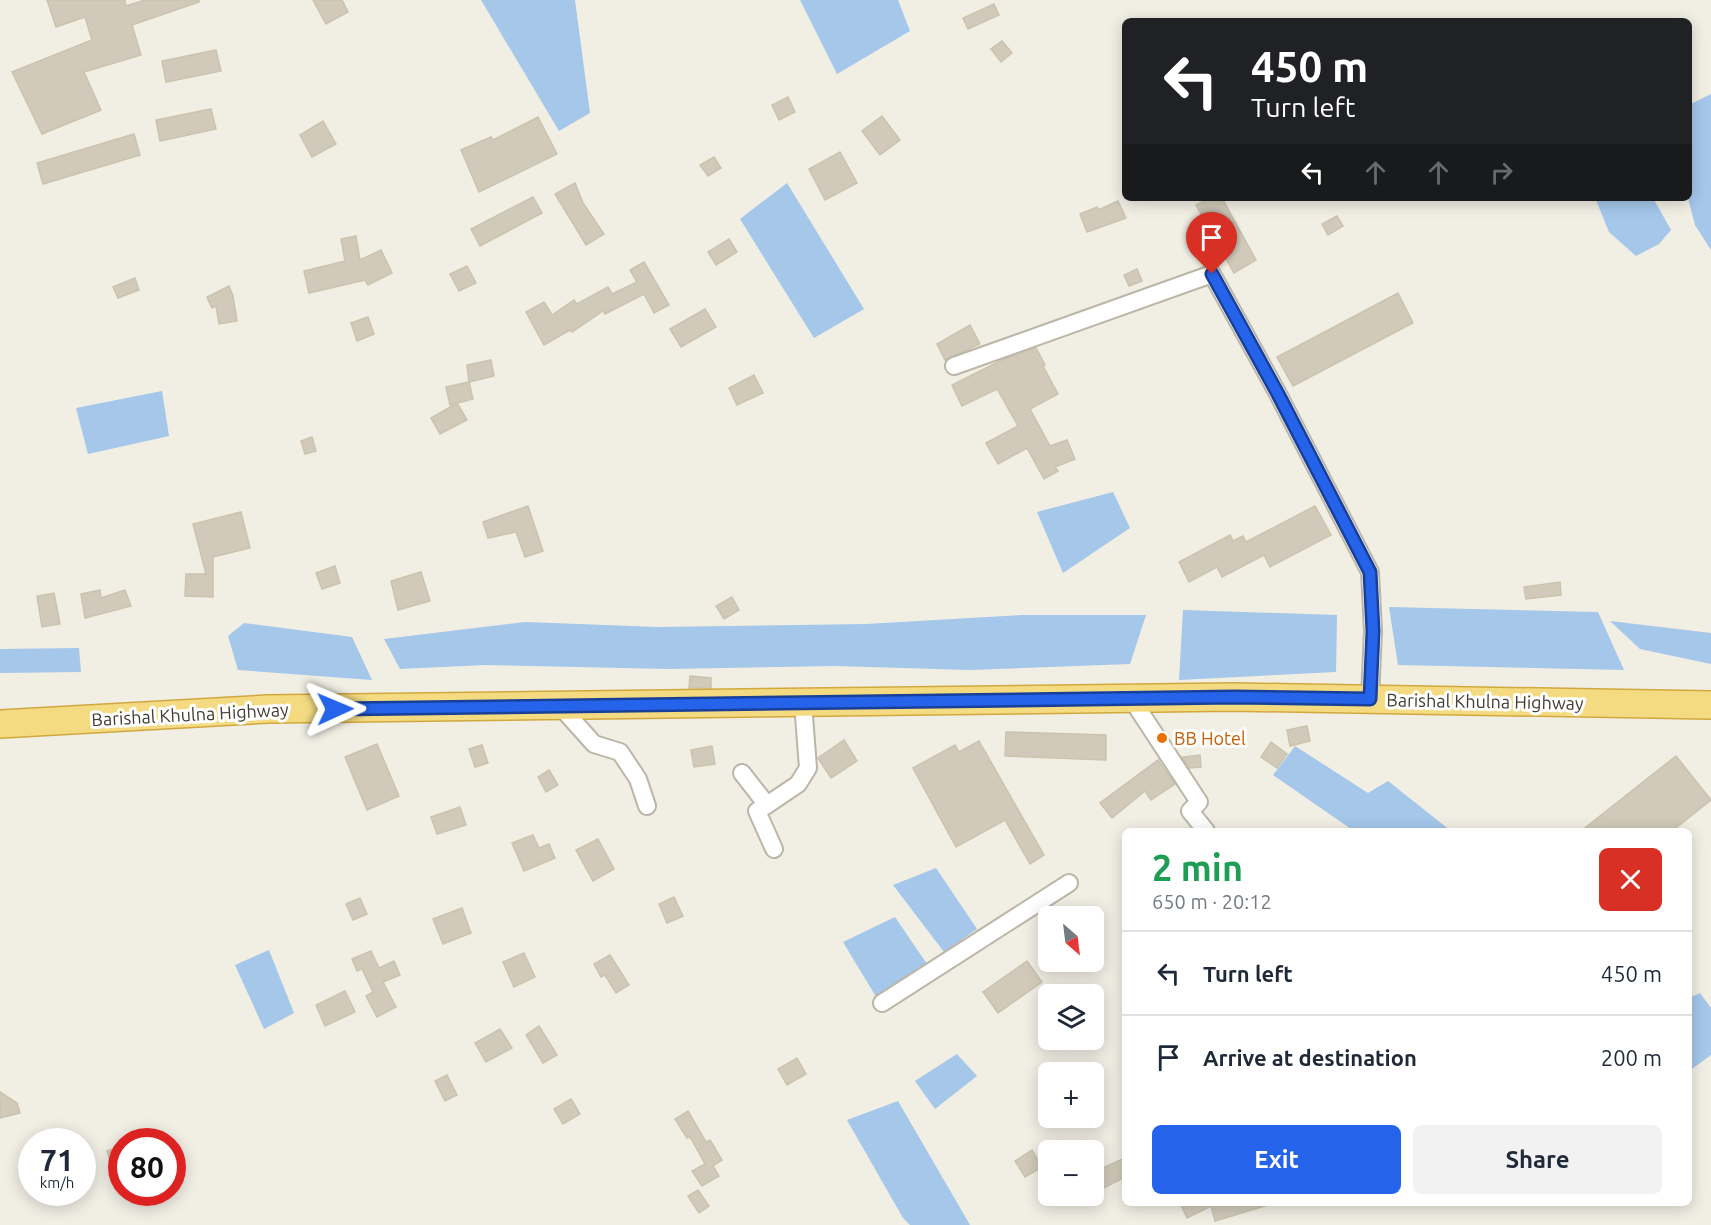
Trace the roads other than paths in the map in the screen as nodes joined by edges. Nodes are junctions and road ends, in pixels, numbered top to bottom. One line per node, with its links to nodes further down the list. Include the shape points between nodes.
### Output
1 (954, 366): 3 (street, via 1212,274 1370,572)
2 (1131, 698): 3 (highway, Barishal Khulna Highway); 4 (highway, Barishal Khulna Highway); 11 (street, via 1199,802 1190,811)
3 (1370, 699): 5 (highway, Barishal Khulna Highway)
4 (803, 703): 6 (highway, Barishal Khulna Highway); 9 (street, via 808,768 798,784)
5 (1711, 705)
6 (560, 706): 7 (highway, Barishal Khulna Highway, via 268,710); 10 (street, via 594,744 620,752 638,779)
7 (0, 724)
8 (742, 773): 9 (street)
9 (767, 805): 12 (street, via 758,811)
10 (647, 806)
11 (1204, 828)
12 (774, 849)
13 (1069, 883): 14 (street)
14 (882, 1003)

